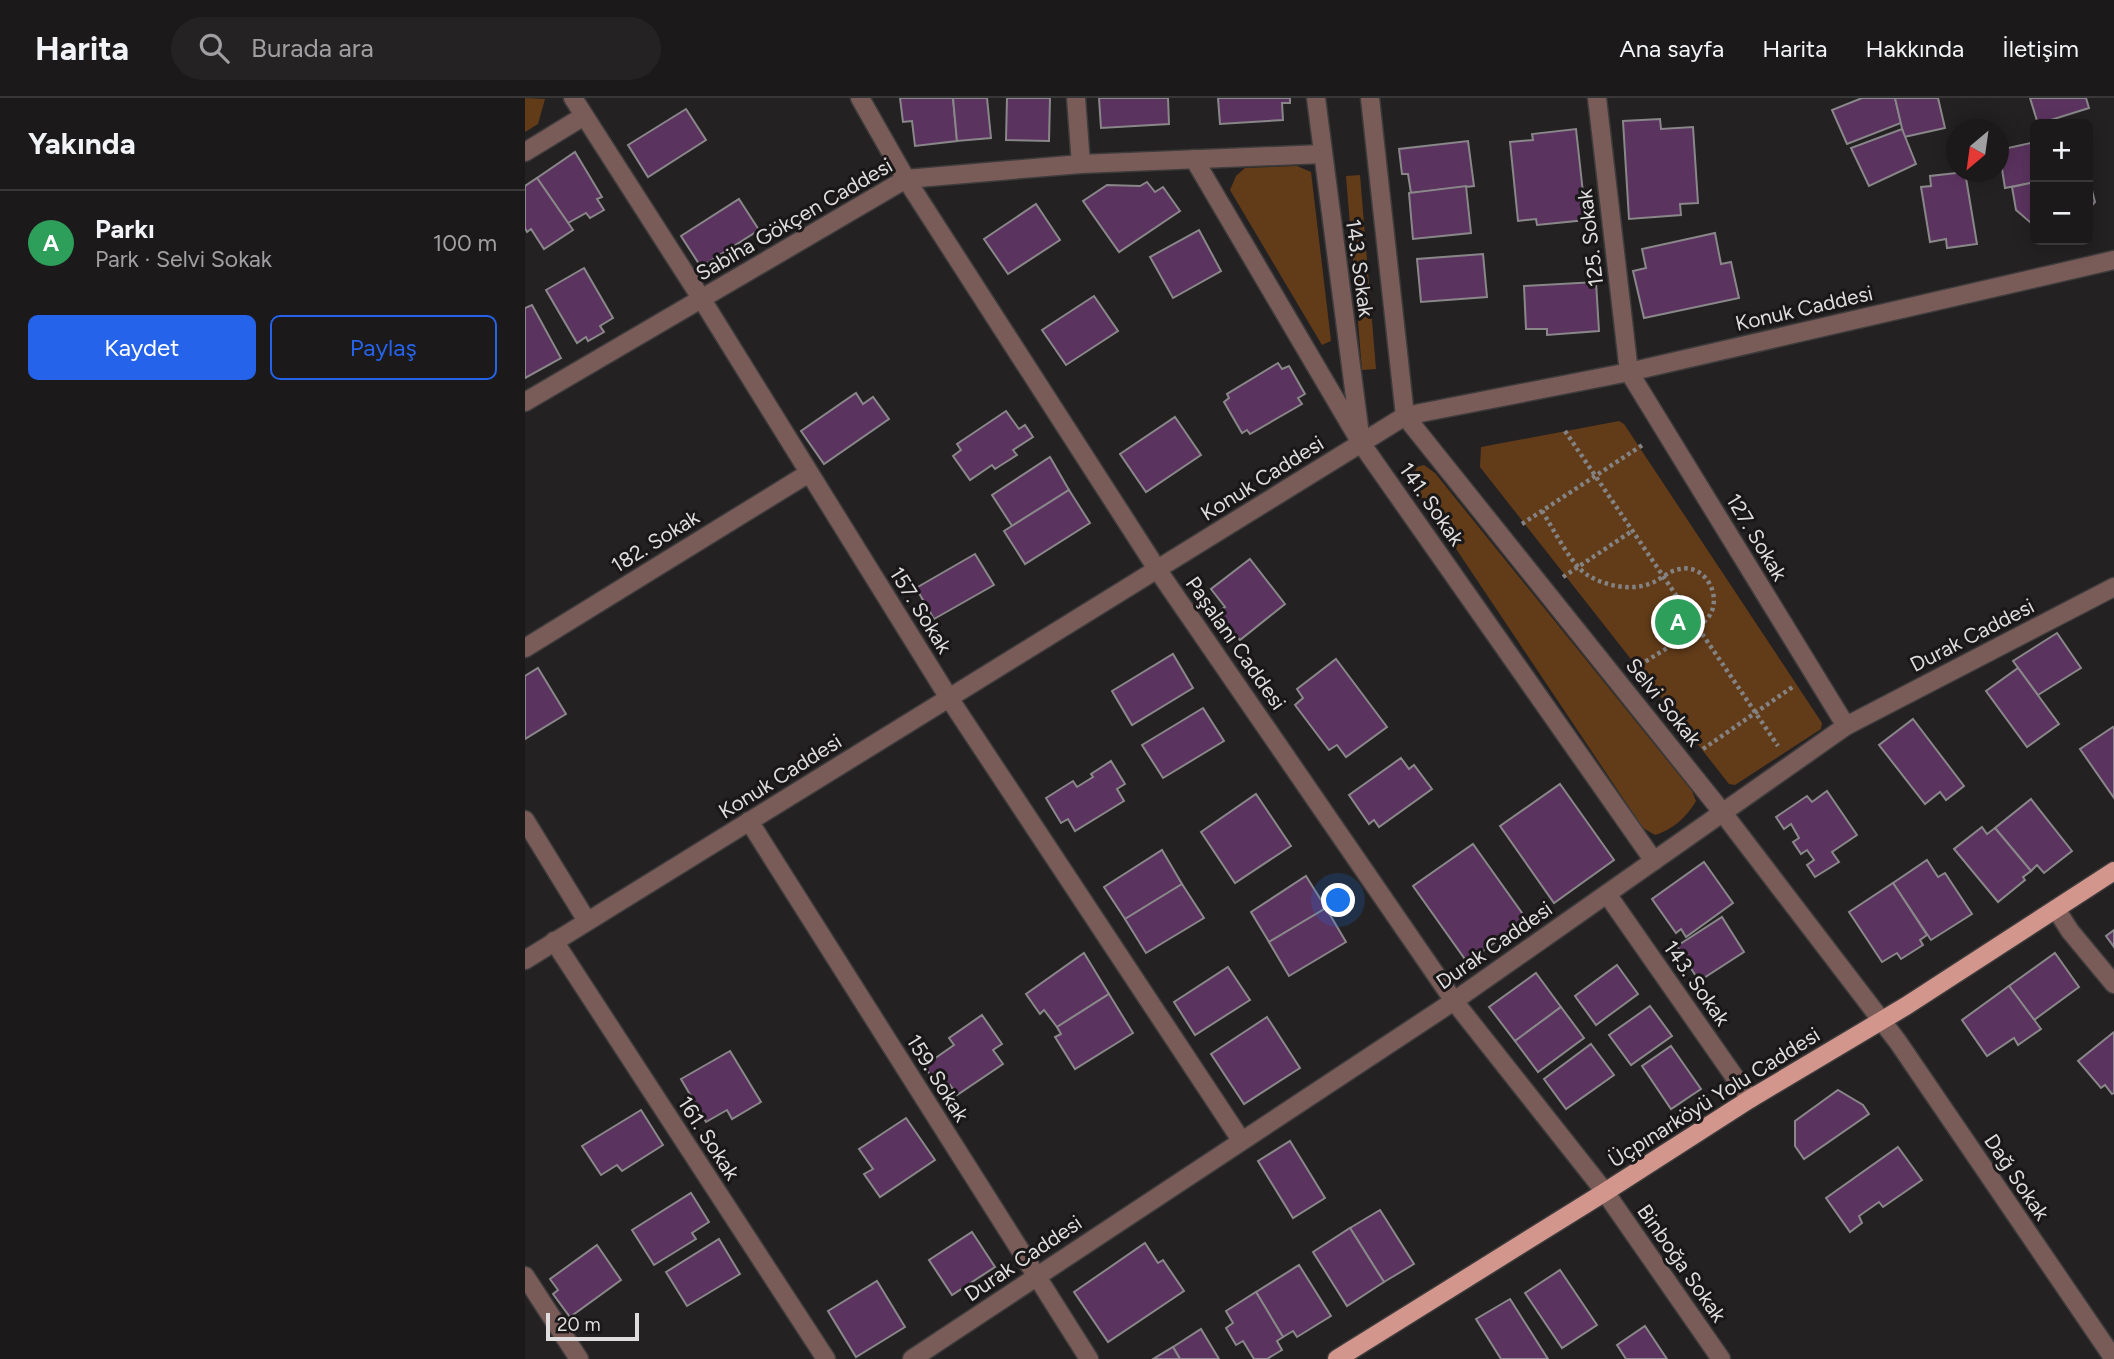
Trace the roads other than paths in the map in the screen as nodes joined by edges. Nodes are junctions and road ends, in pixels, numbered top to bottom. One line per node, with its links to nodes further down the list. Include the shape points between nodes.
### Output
1 (573, 98): 7 (street, 157. Sokak)
2 (860, 98): 12 (street, Paşalanı Caddesi)
3 (1076, 98): 11 (street)
4 (1316, 98): 9 (street, 143. Sokak)
5 (1370, 98): 17 (street, 143. Sokak)
6 (1601, 99): 15 (street, 125. Sokak)
7 (584, 116): 8 (street); 14 (street, 157. Sokak)
8 (525, 152)
9 (1322, 154): 10 (street, Sabiha Gökçen Caddesi); 18 (street, 143. Sokak)
10 (1194, 159): 11 (street, Sabiha Gökçen Caddesi); 18 (street, 141. Sokak)
11 (1081, 164): 12 (street, Sabiha Gökçen Caddesi)
12 (906, 179): 14 (street, Sabiha Gökçen Caddesi); 20 (street, Paşalanı Caddesi)
13 (2114, 260): 15 (street, Konuk Caddesi)
14 (701, 299): 16 (street, Sabiha Gökçen Caddesi); 19 (street, 157. Sokak)
15 (1629, 372): 17 (street, Konuk Caddesi); 24 (street, 127. Sokak)
16 (525, 402)
17 (1405, 416): 18 (street, Konuk Caddesi); 25 (street, Selvi Sokak)
18 (1361, 443): 20 (street, Konuk Caddesi); 28 (street, 141. Sokak)
19 (809, 472): 22 (street, 182. Sokak); 23 (street, 157. Sokak)
20 (1157, 569): 23 (street, Konuk Caddesi); 36 (street, Paşalanı Caddesi)
21 (2114, 587): 24 (street, Durak Caddesi)
22 (525, 648)
23 (949, 698): 27 (street, Konuk Caddesi); 39 (street, 157. Sokak)
24 (1846, 726): 25 (street, Durak Caddesi)
25 (1723, 813): 28 (street, Durak Caddesi); 37 (street, Selvi Sokak)
26 (525, 820): 32 (street)
27 (749, 821): 32 (street, Konuk Caddesi); 42 (street, 159. Sokak)
28 (1654, 861): 30 (street, Durak Caddesi)
29 (2114, 872): 31 (main road, Üçpınarköyü Yolu Caddesi)
30 (1607, 894): 36 (street, Durak Caddesi); 38 (street, 143. Sokak)
31 (2056, 909): 35 (street); 37 (main road, Üçpınarköyü Yolu Caddesi)
32 (587, 921): 33 (street, Konuk Caddesi)
33 (554, 941): 34 (street, Konuk Caddesi); 44 (street, 161. Sokak)
34 (525, 960)
35 (2114, 984)
36 (1454, 1000): 39 (street, Durak Caddesi); 40 (street, Paşalanı Caddesi)
37 (1881, 1021): 38 (main road, Üçpınarköyü Yolu Caddesi); 49 (street, Dağ Sokak)
38 (1750, 1099): 40 (main road, Üçpınarköyü Yolu Caddesi)
39 (1241, 1140): 42 (street, Durak Caddesi)
40 (1605, 1192): 47 (main road, Üçpınarköyü Yolu Caddesi); 48 (street, Binboğa Sokak)
41 (525, 1276): 43 (street)
42 (1036, 1277): 45 (street, Durak Caddesi); 46 (street, 159. Sokak)
43 (579, 1359)
44 (826, 1359)
45 (912, 1359)
46 (1089, 1359)
47 (1338, 1359)
48 (1721, 1359)
49 (2114, 1359)

